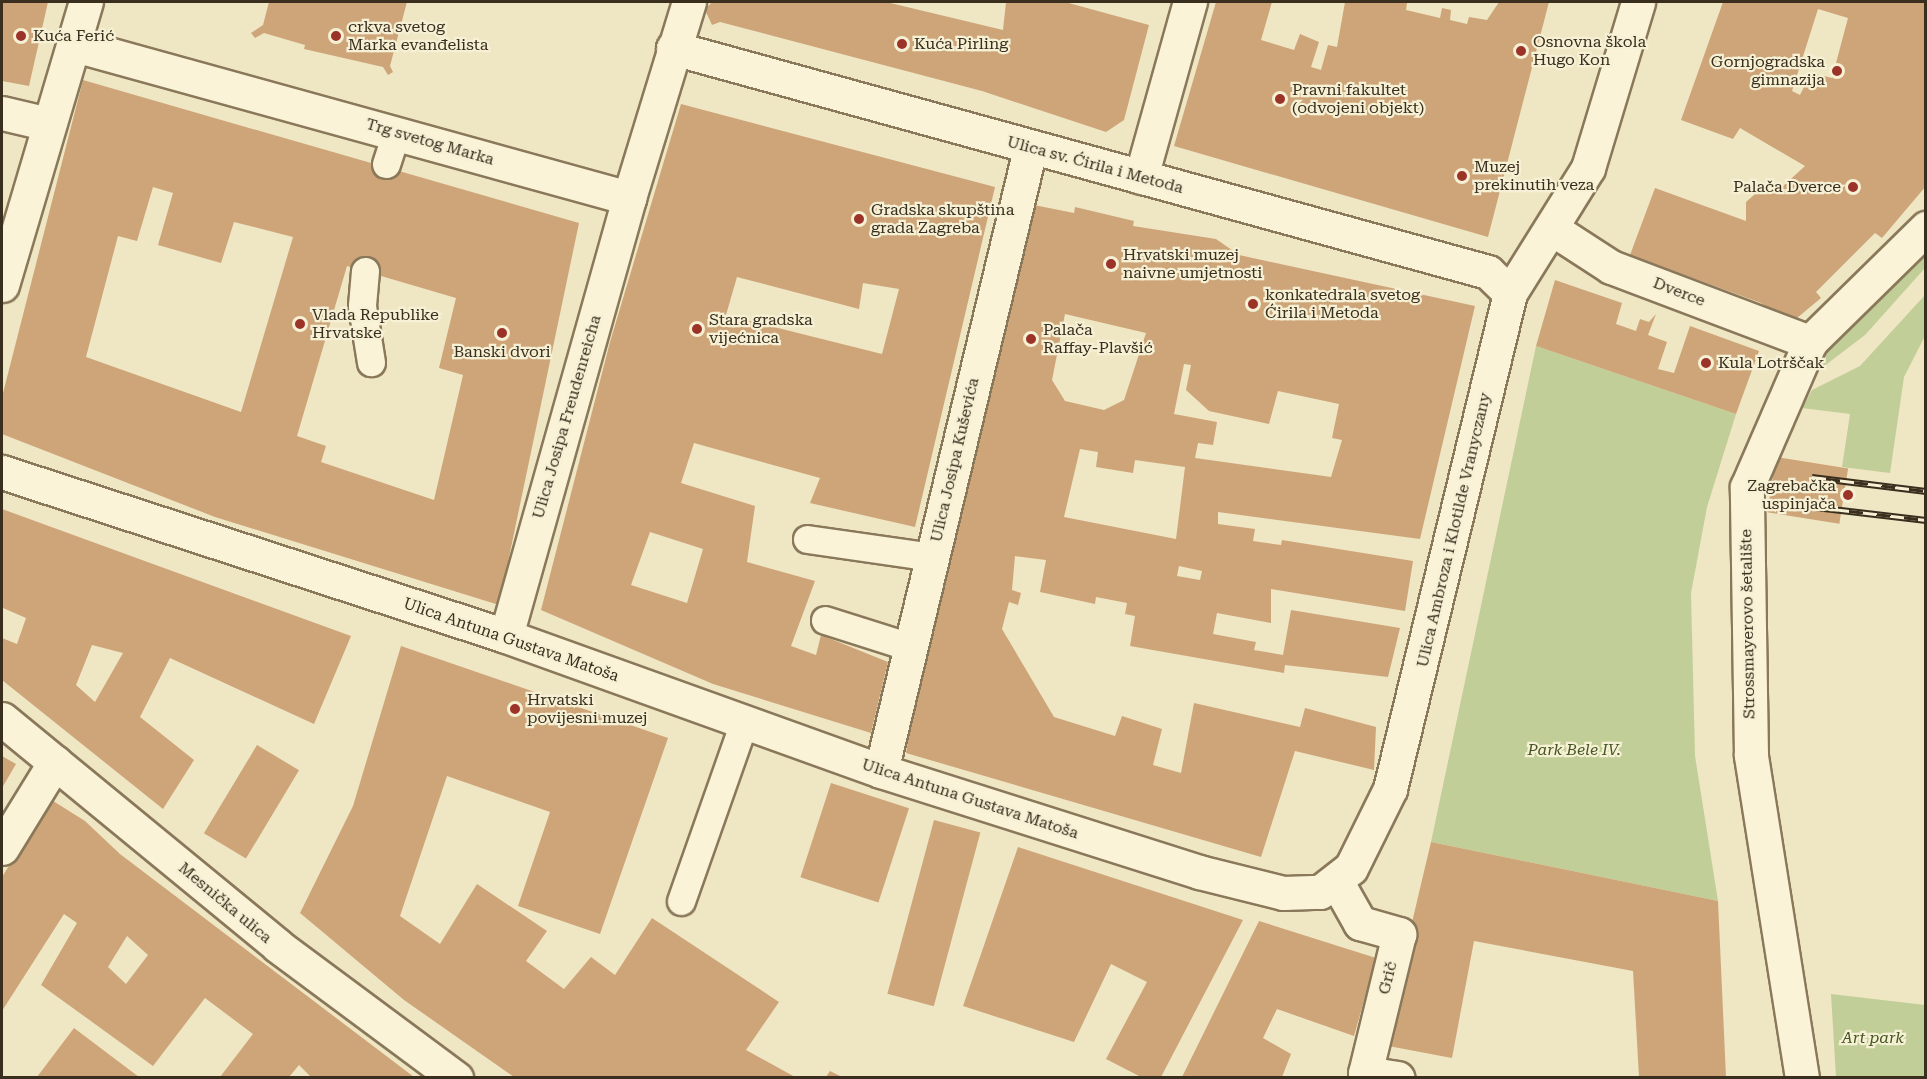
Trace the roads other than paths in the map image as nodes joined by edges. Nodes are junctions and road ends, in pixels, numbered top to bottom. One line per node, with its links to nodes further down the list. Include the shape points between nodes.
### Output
1 (86, 2): 5 (street)
2 (689, 2): 6 (street)
3 (1190, 2): 12 (street)
4 (1638, 2): 15 (street, Ulica Ambroza i Klotilde Vranyczany, via 1588,168)
5 (75, 45): 8 (street); 9 (street, Trg svetog Marka)
6 (673, 48): 10 (street, Ulica sv. Ćirila i Metoda); 13 (street)
7 (2, 113): 8 (street)
8 (49, 124): 17 (street)
9 (396, 133): 11 (lane); 13 (street, Trg svetog Marka)
10 (1030, 148): 12 (street, Ulica sv. Ćirila i Metoda); 23 (street, Ulica Josipa Kuševića)
11 (386, 164)
12 (1141, 177): 18 (street, Ulica sv. Ćirila i Metoda, via 1488,272)
13 (629, 198): 25 (street, Ulica Josipa Freudenreicha)
14 (1926, 228): 19 (street, Strossmayerovo šetalište)
15 (1554, 230): 18 (street, Ulica Ambroza i Klotilde Vranyczany, via 1525,263); 19 (street, Dverce, via 1611,267)
16 (366, 271): 20 (lane, via 362,306)
17 (2, 285)
18 (1510, 293): 32 (street, Ulica Ambroza i Klotilde Vranyczany, via 1398,767 1366,841)
19 (1810, 342): 36 (street, Strossmayerovo šetalište, via 1747,487 1746,511 1750,755)
20 (371, 362)
21 (2, 472): 25 (street, Ulica Antuna Gustava Matoša)
22 (807, 539): 23 (lane)
23 (932, 557): 26 (street, Ulica Josipa Kuševića)
24 (825, 620): 26 (lane)
25 (506, 636): 28 (street, Ulica Antuna Gustava Matoša)
26 (910, 647): 30 (street, Ulica Josipa Kuševića)
27 (2, 719): 29 (street, Mesnička ulica)
28 (744, 722): 30 (street, Ulica Antuna Gustava Matoša); 33 (lane)
29 (55, 762): 31 (street); 34 (street, Mesnička ulica, via 278,946)
30 (881, 771): 32 (street, Ulica Antuna Gustava Matoša, via 1259,888 1302,894)
31 (2, 848)
32 (1338, 884): 35 (street, Grič, via 1360,923 1399,934 1365,1073)
33 (681, 901)
34 (456, 1077)
35 (1398, 1077)
36 (1802, 1077)

